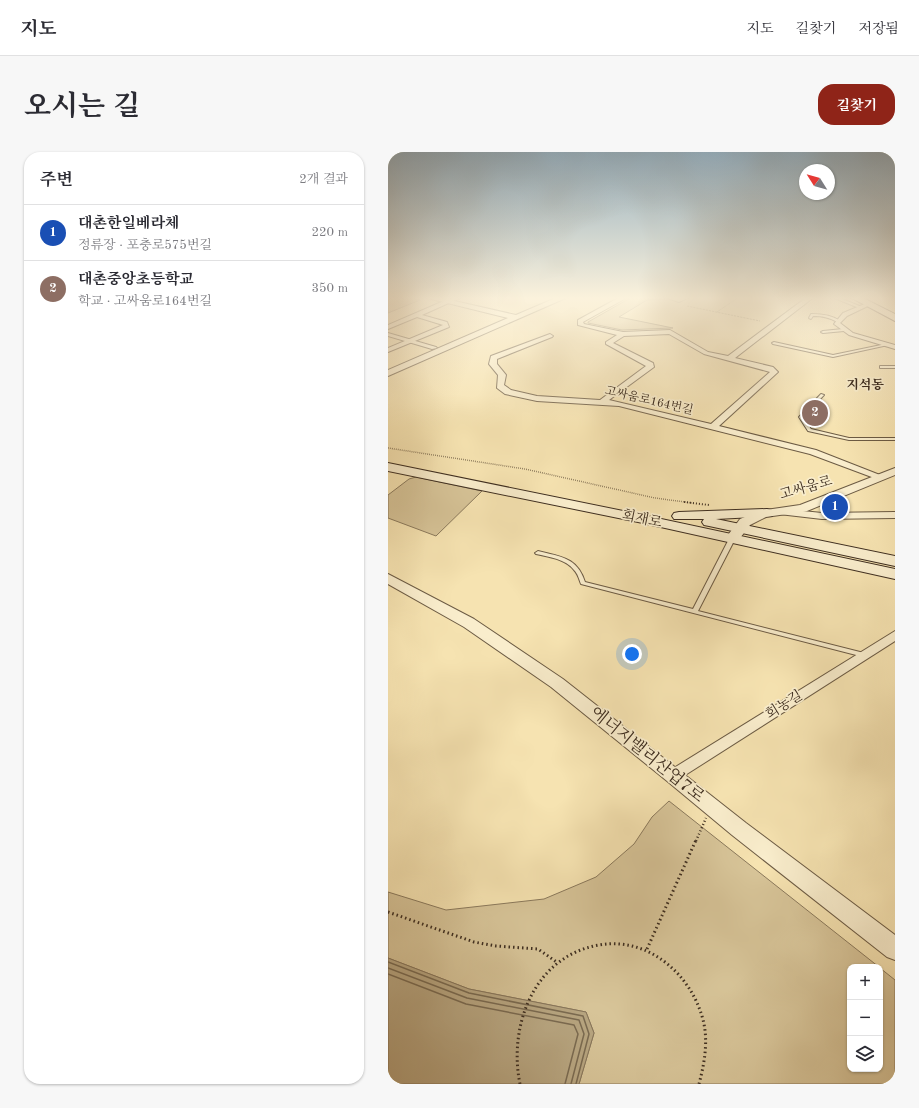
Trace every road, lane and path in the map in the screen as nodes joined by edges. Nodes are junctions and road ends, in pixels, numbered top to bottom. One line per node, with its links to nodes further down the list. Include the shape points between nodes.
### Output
1 (464, 340): 16 (street)
2 (539, 340): 18 (street, 고싸움로164번길, via 494,358 493,364 502,375 500,386 503,390 521,397)
3 (612, 340): 18 (street, via 608,343 650,367)
4 (685, 340): 13 (street, via 706,353)
5 (753, 340): 13 (street)
6 (871, 340): 9 (street)
7 (410, 341): 11 (street); 12 (street)
8 (774, 343): 9 (lane, via 833,356)
9 (886, 345): 10 (street)
10 (895, 347)
11 (434, 348)
12 (388, 350)
13 (729, 359): 19 (street, via 770,368 774,372)
14 (881, 367): 15 (lane)
15 (895, 367)
16 (388, 373)
17 (822, 395): 20 (lane, via 801,417 809,430 849,439)
18 (603, 401): 19 (street, 고싸움로164번길)
19 (712, 428): 25 (street, 고싸움로164번길, via 813,452)
20 (895, 439)
21 (388, 448): 26 (path, via 524,468 655,498)
22 (388, 459): 30 (main road, 회재로)
23 (388, 467): 31 (main road, 회재로)
24 (895, 471): 25 (street, 고싸움로)
25 (880, 477): 27 (street, 고싸움로, via 826,500)
26 (714, 505)
27 (783, 512): 28 (street, 고싸움로); 29 (street, via 822,516)
28 (767, 514): 30 (main road); 31 (street, 고싸움로, via 745,522)
29 (895, 515)
30 (679, 516): 31 (main road, 회재로)
31 (736, 534): 33 (main road, 회재로); 34 (main road, 회재로); 36 (lane)
32 (538, 553): 36 (lane, via 570,562 577,568 583,583)
33 (895, 562)
34 (895, 574)
35 (388, 578): 39 (street, 에너지밸리산업7로, via 469,623 557,683)
36 (695, 611): 38 (lane)
37 (895, 635): 38 (street, 회농길)
38 (864, 655): 39 (street, 회농길)
39 (674, 775): 40 (street, 에너지밸리산업7로)
40 (711, 806): 42 (street, 에너지밸리산업7로, via 833,903); 43 (path)
41 (388, 912): 44 (path, via 474,942 538,949)
42 (895, 948)
43 (647, 950): 44 (path, via 618,943 602,944 585,948); 46 (path, via 679,972 699,1005 706,1045)
44 (558, 963): 45 (path, via 542,978 523,1011 515,1051)
45 (520, 1084)
46 (700, 1084)

